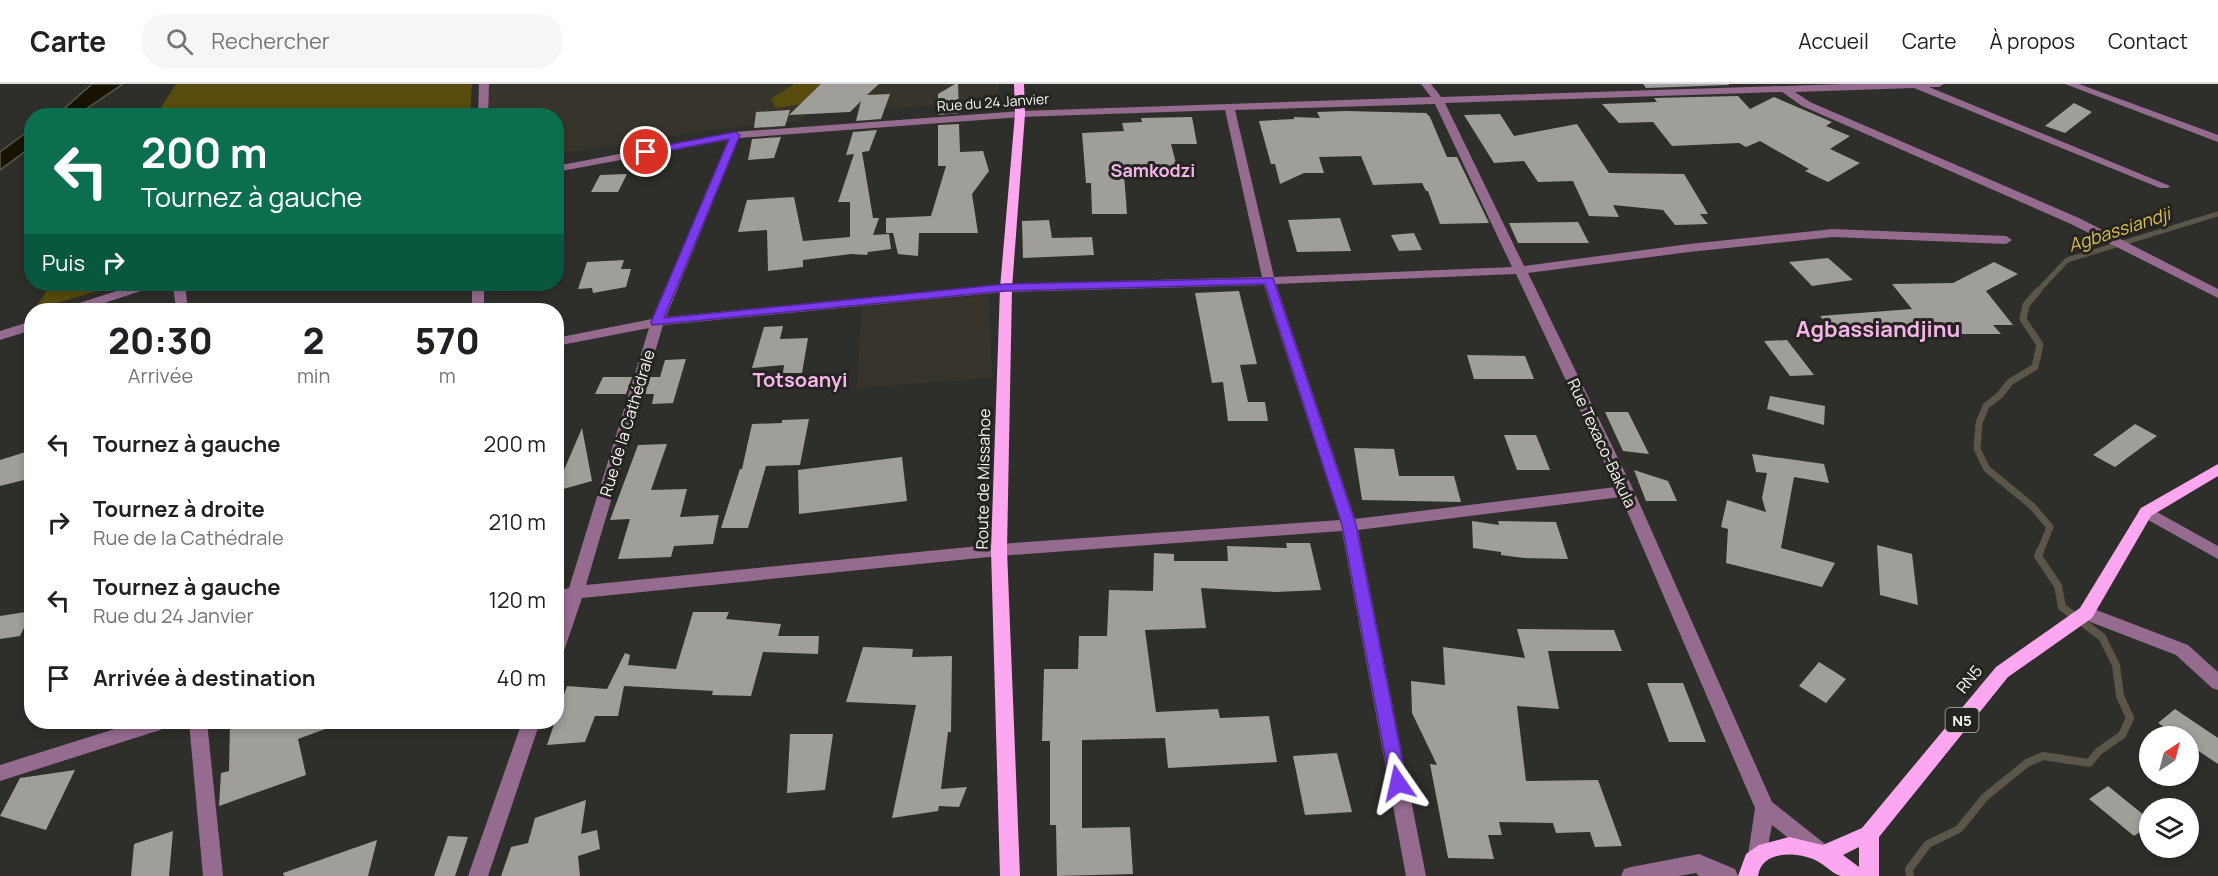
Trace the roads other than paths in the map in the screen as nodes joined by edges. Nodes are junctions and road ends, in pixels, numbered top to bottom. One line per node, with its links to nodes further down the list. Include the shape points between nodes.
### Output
1 (484, 84): 13 (street)
2 (1019, 84): 14 (main road, Route de Missahoe)
3 (1426, 84): 11 (street, Rue Texaco-Bakula)
4 (1627, 84): 10 (street)
5 (1939, 84): 7 (street, Rue du 24 Janvier)
6 (2070, 84): 16 (street)
7 (1916, 85): 8 (street, Rue du 24 Janvier); 18 (street)
8 (1816, 86): 9 (street, Rue du 24 Janvier)
9 (1786, 90): 10 (street, Rue du 24 Janvier); 24 (street, via 1817,109 2075,220)
10 (1631, 95): 11 (street, Rue du 24 Janvier)
11 (1439, 101): 12 (street, Rue du 24 Janvier); 20 (street, Rue Texaco-Bakula)
12 (1229, 106): 14 (street, Rue du 24 Janvier); 21 (street)
13 (483, 108)
14 (1020, 114): 15 (street, Rue du 24 Janvier); 22 (main road, Route de Missahoe)
15 (735, 135): 17 (street, Rue du 24 Janvier); 26 (street, Rue de la Cathédrale)
16 (2218, 139)
17 (564, 167)
18 (2164, 186)
19 (2006, 240): 20 (street, via 1833,233)
20 (1521, 270): 21 (street); 31 (street, Rue Texaco-Bakula)
21 (1269, 281): 22 (street); 33 (street)
22 (1006, 288): 26 (street); 34 (main road, Route de Missahoe)
23 (128, 291): 25 (street)
24 (2218, 294)
25 (93, 303)
26 (657, 322): 29 (street); 36 (street, Rue de la Cathédrale)
27 (24, 328): 28 (street)
28 (0, 336)
29 (564, 340)
30 (2218, 469): 32 (main road, N5)
31 (1626, 491): 33 (street); 45 (street, Rue Texaco-Bakula)
32 (2146, 512): 35 (street); 38 (main road, N5)
33 (1349, 525): 34 (street); 53 (street)
34 (999, 550): 36 (street); 52 (main road, Route de Missahoe)
35 (2218, 553)
36 (576, 592): 37 (street); 39 (street, Rue de la Cathédrale)
37 (564, 596)
38 (2078, 617): 40 (street, via 2182,650); 46 (main road, RN5 / N5, via 2002,672)
39 (564, 626)
40 (2218, 683)
41 (138, 729): 44 (street)
42 (199, 729): 50 (street)
43 (529, 729): 51 (street)
44 (0, 773)
45 (1765, 808): 47 (street, Rue Texaco-Bakula); 48 (street)
46 (1869, 834): 47 (main road, RN5 / N5); 58 (main road)
47 (1823, 854): 48 (main road, via 1792,845 1773,847); 57 (main road)
48 (1758, 855): 56 (main road)
49 (1706, 869): 54 (street); 55 (street)
50 (213, 876)
51 (478, 876)
52 (1010, 876)
53 (1416, 876)
54 (1631, 876)
55 (1728, 876)
56 (1748, 876)
57 (1855, 876)
58 (1869, 876)

